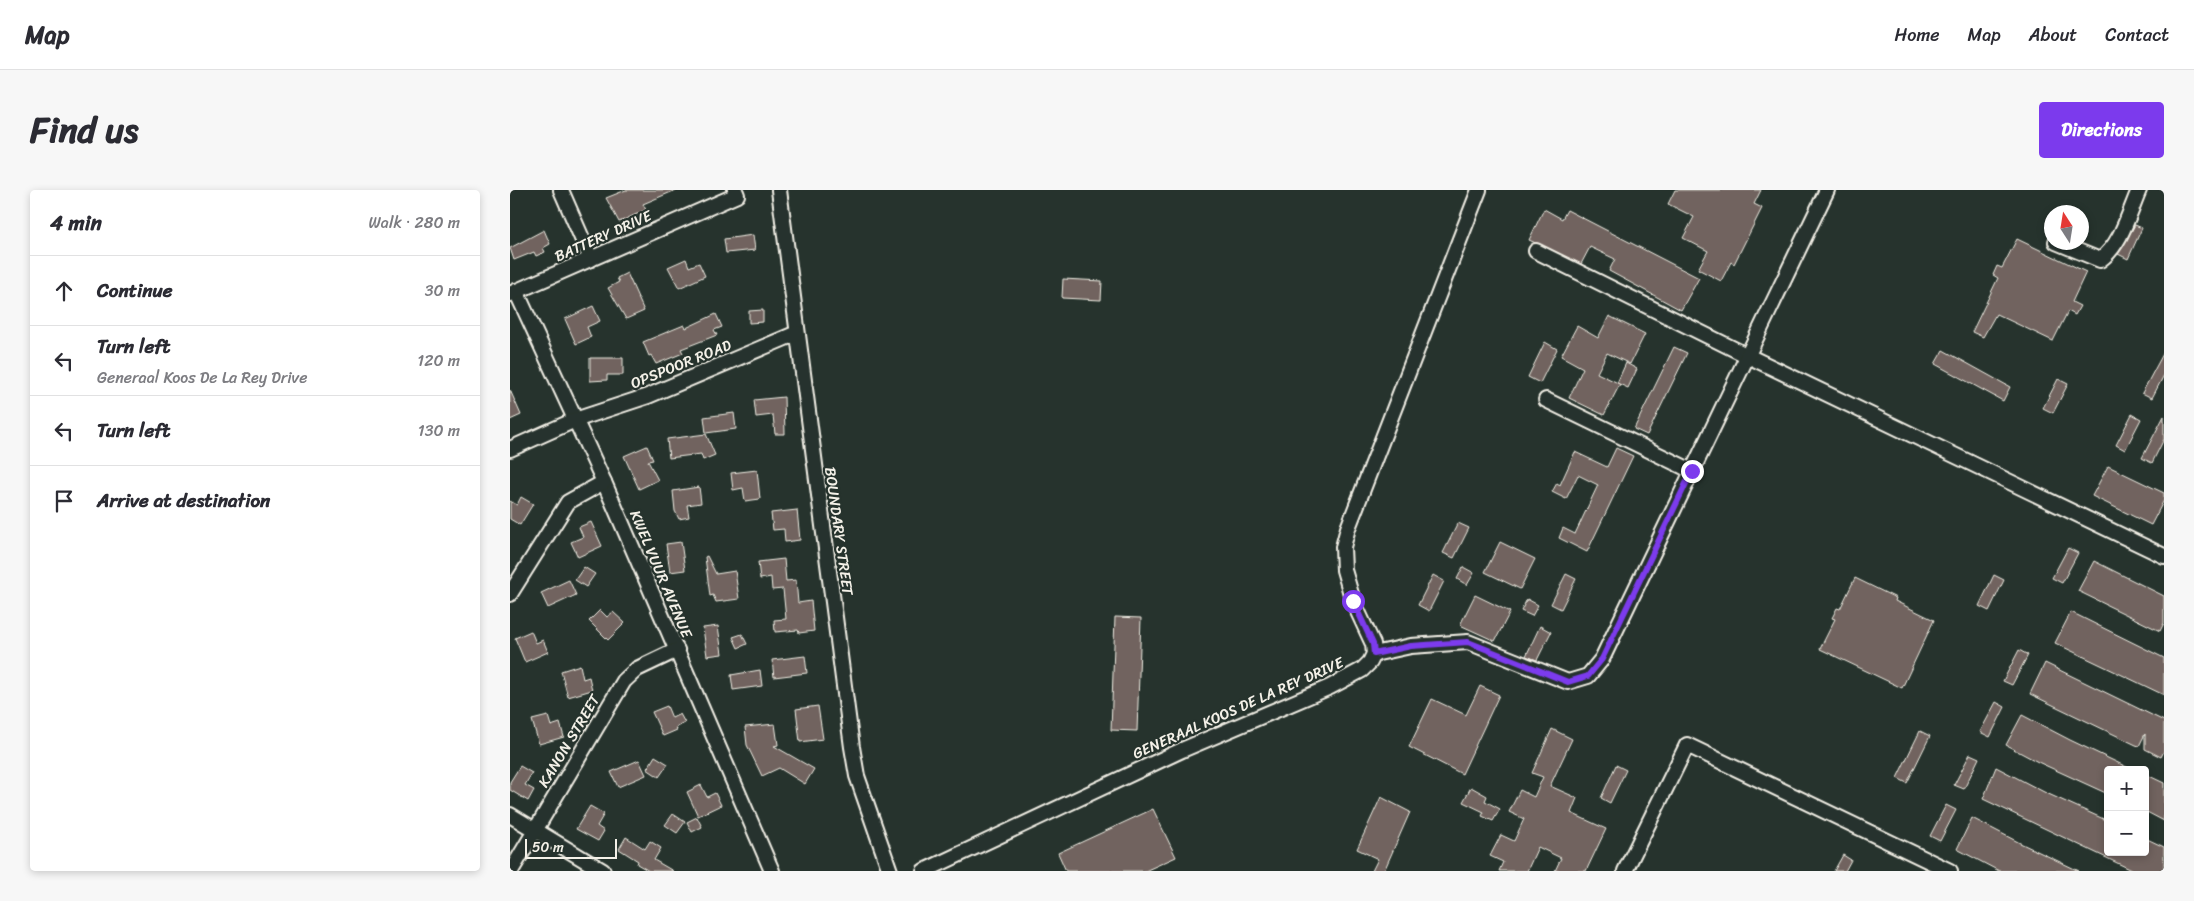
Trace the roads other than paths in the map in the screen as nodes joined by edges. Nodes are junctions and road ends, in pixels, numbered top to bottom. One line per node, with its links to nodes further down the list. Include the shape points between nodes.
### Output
1 (561, 190): 9 (street)
2 (779, 190): 11 (street, BOUNDARY STREET)
3 (1479, 190): 21 (street, via 1343,547 1344,570)
4 (1827, 190): 12 (street)
5 (2140, 190): 7 (street, via 2109,254 2100,260)
6 (736, 192): 9 (street, BATTERY DRIVE)
7 (2076, 250)
8 (1536, 251): 12 (street)
9 (591, 259): 10 (street, BATTERY DRIVE)
10 (513, 293): 14 (street, KWEL VUUR AVENUE)
11 (797, 333): 14 (street, OPSPOOR ROAD, via 648,396); 27 (street, BOUNDARY STREET, via 857,776)
12 (1748, 356): 16 (street); 18 (street)
13 (1546, 400): 16 (street)
14 (575, 420): 15 (street, OPSPOOR ROAD); 17 (street, KWEL VUUR AVENUE)
15 (510, 449)
16 (1692, 471): 21 (street, via 1602,659 1588,676 1568,682 1468,642 1411,646)
17 (604, 482): 19 (street, via 568,502); 20 (street, KWEL VUUR AVENUE)
18 (2164, 556)
19 (510, 594)
20 (677, 650): 23 (street, KANON STREET, via 637,669 624,681); 26 (street, KWEL VUUR AVENUE)
21 (1374, 654): 28 (street, GENERAAL KOOS DE LA REY DRIVE, via 1362,670 1330,687 1182,750)
22 (510, 815): 23 (street)
23 (536, 830): 24 (street, KANON STREET); 25 (street)
24 (511, 871)
25 (603, 871)
26 (772, 871)
27 (890, 871)
28 (924, 871)
29 (1624, 871): 30 (street, via 1687,745)
30 (1950, 871)

